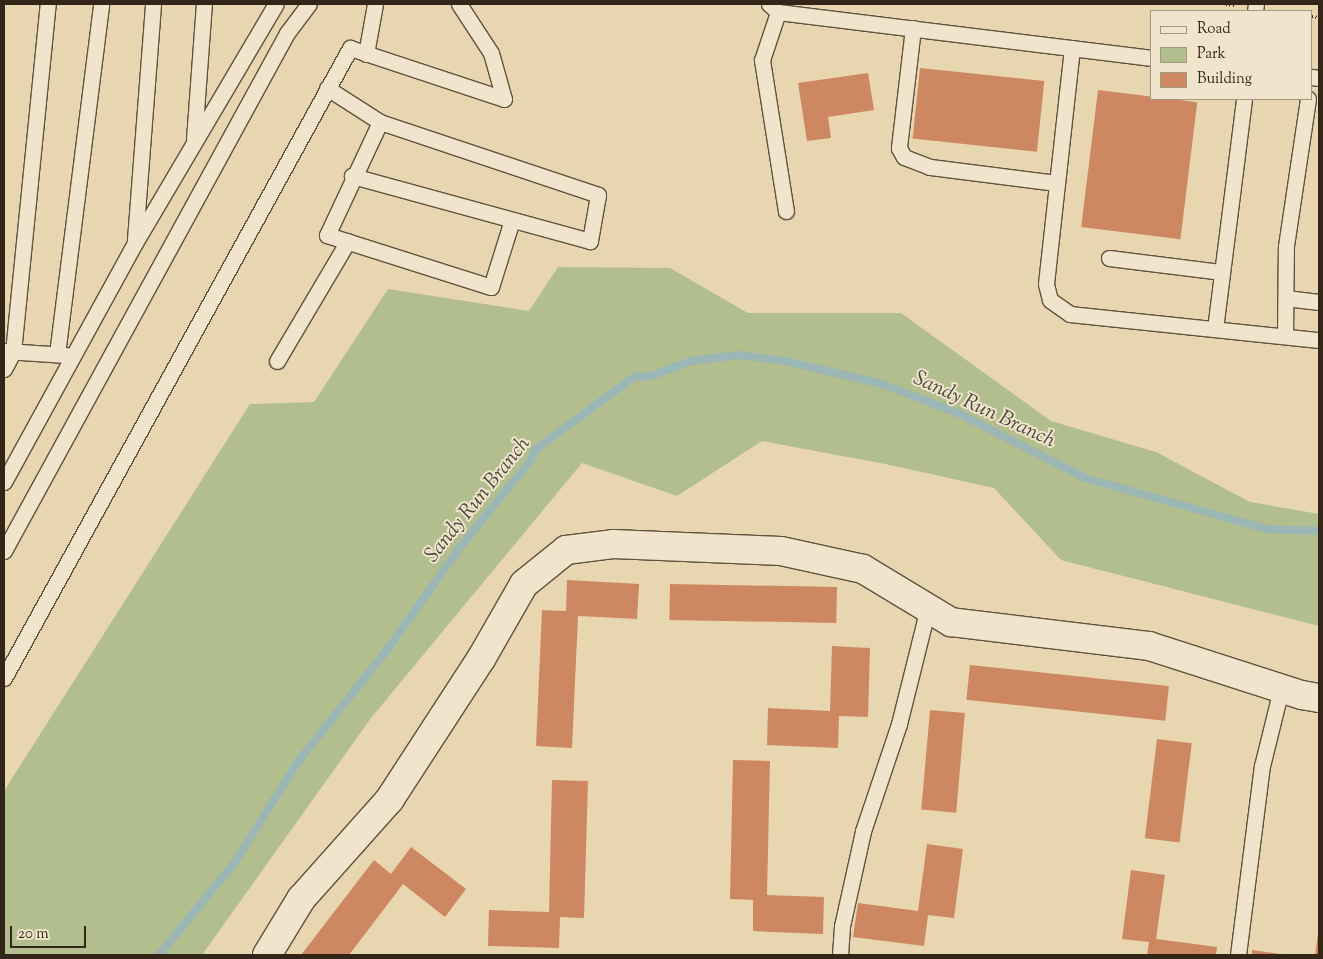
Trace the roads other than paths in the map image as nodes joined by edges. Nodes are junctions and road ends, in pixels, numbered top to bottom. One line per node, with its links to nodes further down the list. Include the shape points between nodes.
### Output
1 (48, 4): 32 (lane)
2 (101, 4): 33 (lane)
3 (153, 4): 24 (lane)
4 (204, 4): 18 (lane)
5 (276, 4): 18 (lane)
6 (309, 4): 38 (lane, via 287,33)
7 (375, 4): 12 (lane)
8 (459, 4): 12 (lane, via 491,52 504,99)
9 (773, 8): 10 (lane); 21 (lane, via 762,60)
10 (913, 28): 11 (lane); 20 (lane, via 899,148 904,156 930,166)
11 (1072, 48): 13 (lane); 20 (lane)
12 (366, 54): 14 (lane, via 350,48)
13 (1150, 58)
14 (327, 88): 17 (lane); 40 (lane)
15 (1244, 100): 26 (lane)
16 (1308, 100): 27 (lane, via 1286,246)
17 (380, 122): 19 (lane); 22 (lane, via 598,195 590,241)
18 (194, 143): 24 (lane)
19 (352, 176): 22 (lane); 23 (lane, via 327,235)
20 (1057, 183): 29 (lane, via 1046,284 1050,300 1056,306 1070,314)
21 (786, 211)
22 (512, 220): 23 (lane, via 491,287)
23 (348, 241): 35 (lane)
24 (135, 243): 34 (lane)
25 (1109, 258): 26 (lane)
26 (1222, 272): 29 (lane)
27 (1286, 298): 28 (lane); 30 (lane)
28 (1319, 302)
29 (1215, 329): 30 (lane)
30 (1285, 336): 31 (lane)
31 (1319, 340)
32 (8, 352): 33 (lane); 36 (lane)
33 (57, 354): 34 (lane)
34 (75, 356): 37 (lane)
35 (277, 362)
36 (4, 369)
37 (4, 482)
38 (4, 551)
39 (928, 608): 41 (street, via 951,622 1149,646); 43 (street, via 863,569 781,551 613,544 566,550 524,584 481,659 390,799 301,899); 44 (lane, via 899,724 863,831 842,926)
40 (4, 678)
41 (1281, 689): 42 (street); 45 (lane, via 1262,766)
42 (1319, 698)
43 (267, 955)
44 (840, 955)
45 (1238, 955)

